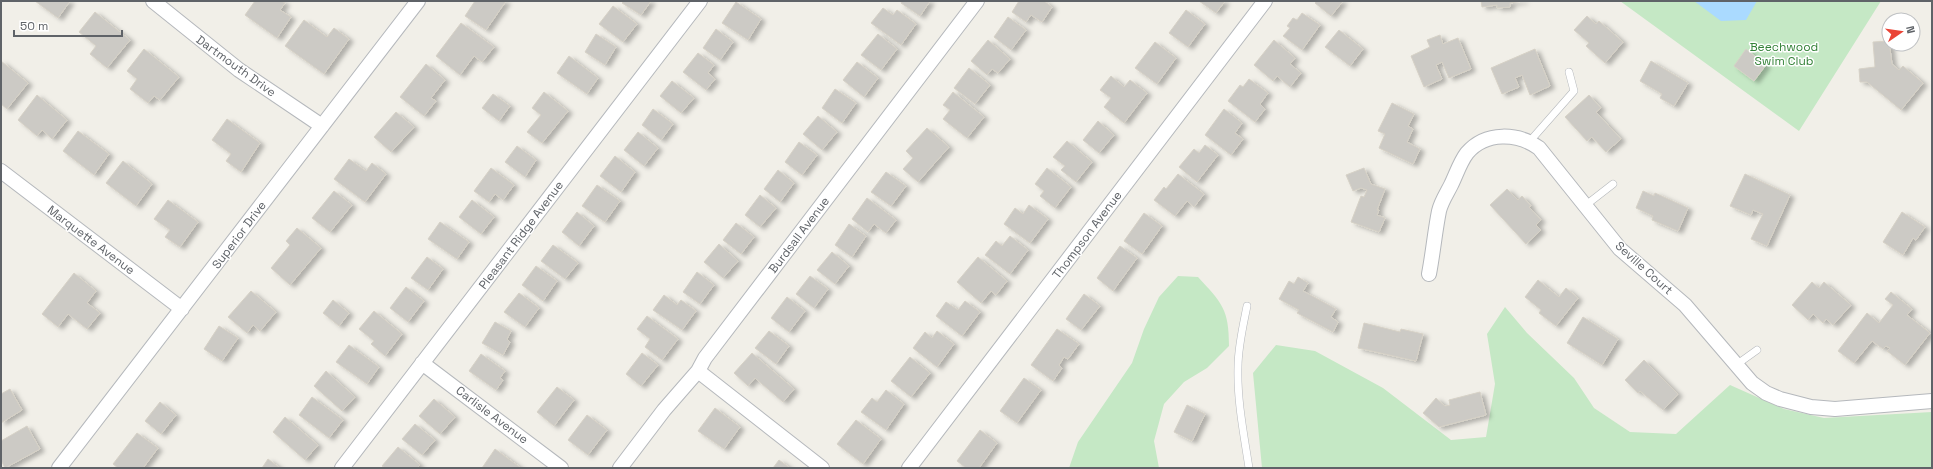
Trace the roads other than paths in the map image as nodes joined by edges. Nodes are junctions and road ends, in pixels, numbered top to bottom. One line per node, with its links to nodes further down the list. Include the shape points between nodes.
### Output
1 (153, 1): 7 (street, Dartmouth Drive, via 239,70)
2 (418, 1): 7 (street, Superior Drive)
3 (700, 1): 16 (street, Pleasant Ridge Avenue)
4 (977, 1): 18 (street, Burdsall Avenue, via 704,358)
5 (1265, 1): 25 (street, Thompson Avenue)
6 (1569, 72): 8 (lane, via 1574,91)
7 (322, 126): 14 (street, Superior Drive)
8 (1530, 141): 11 (street, Seville Court, via 1539,148); 12 (street, via 1519,137 1501,136 1487,139 1468,152 1440,209)
9 (1, 171): 14 (street, Marquette Avenue)
10 (1613, 184): 11 (lane)
11 (1586, 205): 17 (street, Seville Court, via 1620,249 1685,305)
12 (1429, 274)
13 (1247, 306): 26 (lane, via 1238,367)
14 (182, 309): 20 (street, Superior Drive)
15 (1758, 350): 17 (lane)
16 (422, 363): 21 (street, Pleasant Ridge Avenue); 22 (street, Carlisle Avenue)
17 (1736, 365): 19 (street, Seville Court, via 1752,383 1766,393 1811,407 1857,408)
18 (698, 371): 23 (street, Burdsall Avenue, via 664,410); 24 (street)
19 (1932, 402)
20 (58, 468)
21 (342, 468)
22 (562, 468)
23 (620, 468)
24 (822, 468)
25 (909, 468)
26 (1249, 468)

